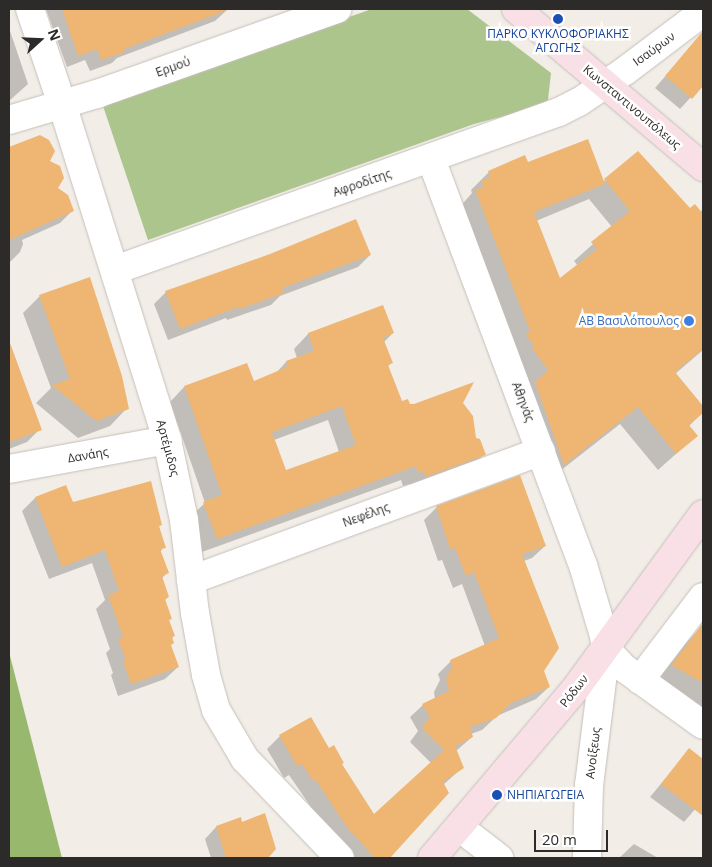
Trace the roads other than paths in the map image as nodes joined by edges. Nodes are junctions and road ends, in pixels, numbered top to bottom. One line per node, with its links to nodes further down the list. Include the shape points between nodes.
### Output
1 (30, 9): 6 (street, Αρτέμιδος)
2 (337, 9): 6 (street, Ερμού)
3 (516, 9): 5 (street, Κωνσταντινουπόλεως)
4 (703, 12): 5 (street, Ισαύρων)
5 (604, 85): 8 (street, Αφροδίτης, via 560,112); 9 (street, Κωνσταντινουπόλεως)
6 (62, 104): 7 (street, Ερμού); 10 (street, Αρτέμιδος)
7 (9, 120)
8 (431, 159): 10 (street, Αφροδίτης); 12 (street, Αθηνάς)
9 (703, 167)
10 (115, 270): 11 (street, Αρτέμιδος)
11 (167, 440): 13 (street, Δανάης); 15 (street, Αρτέμιδος, via 184,520)
12 (541, 451): 15 (street, Νεφέλης); 17 (street, Αθηνάς, via 583,565)
13 (9, 469)
14 (703, 514): 17 (street, Ρόδων)
15 (192, 580): 21 (street, Αρτέμιδος, via 206,675 223,724 249,764)
16 (703, 598): 18 (street)
17 (606, 648): 18 (street, via 618,664); 20 (street, Ρόδων, via 552,718); 24 (street, Ανοίξεως, via 589,785)
18 (640, 680): 19 (street)
19 (703, 725)
20 (459, 827): 22 (street, Ρόδων); 23 (street)
21 (340, 858)
22 (432, 858)
23 (499, 858)
24 (587, 858)

